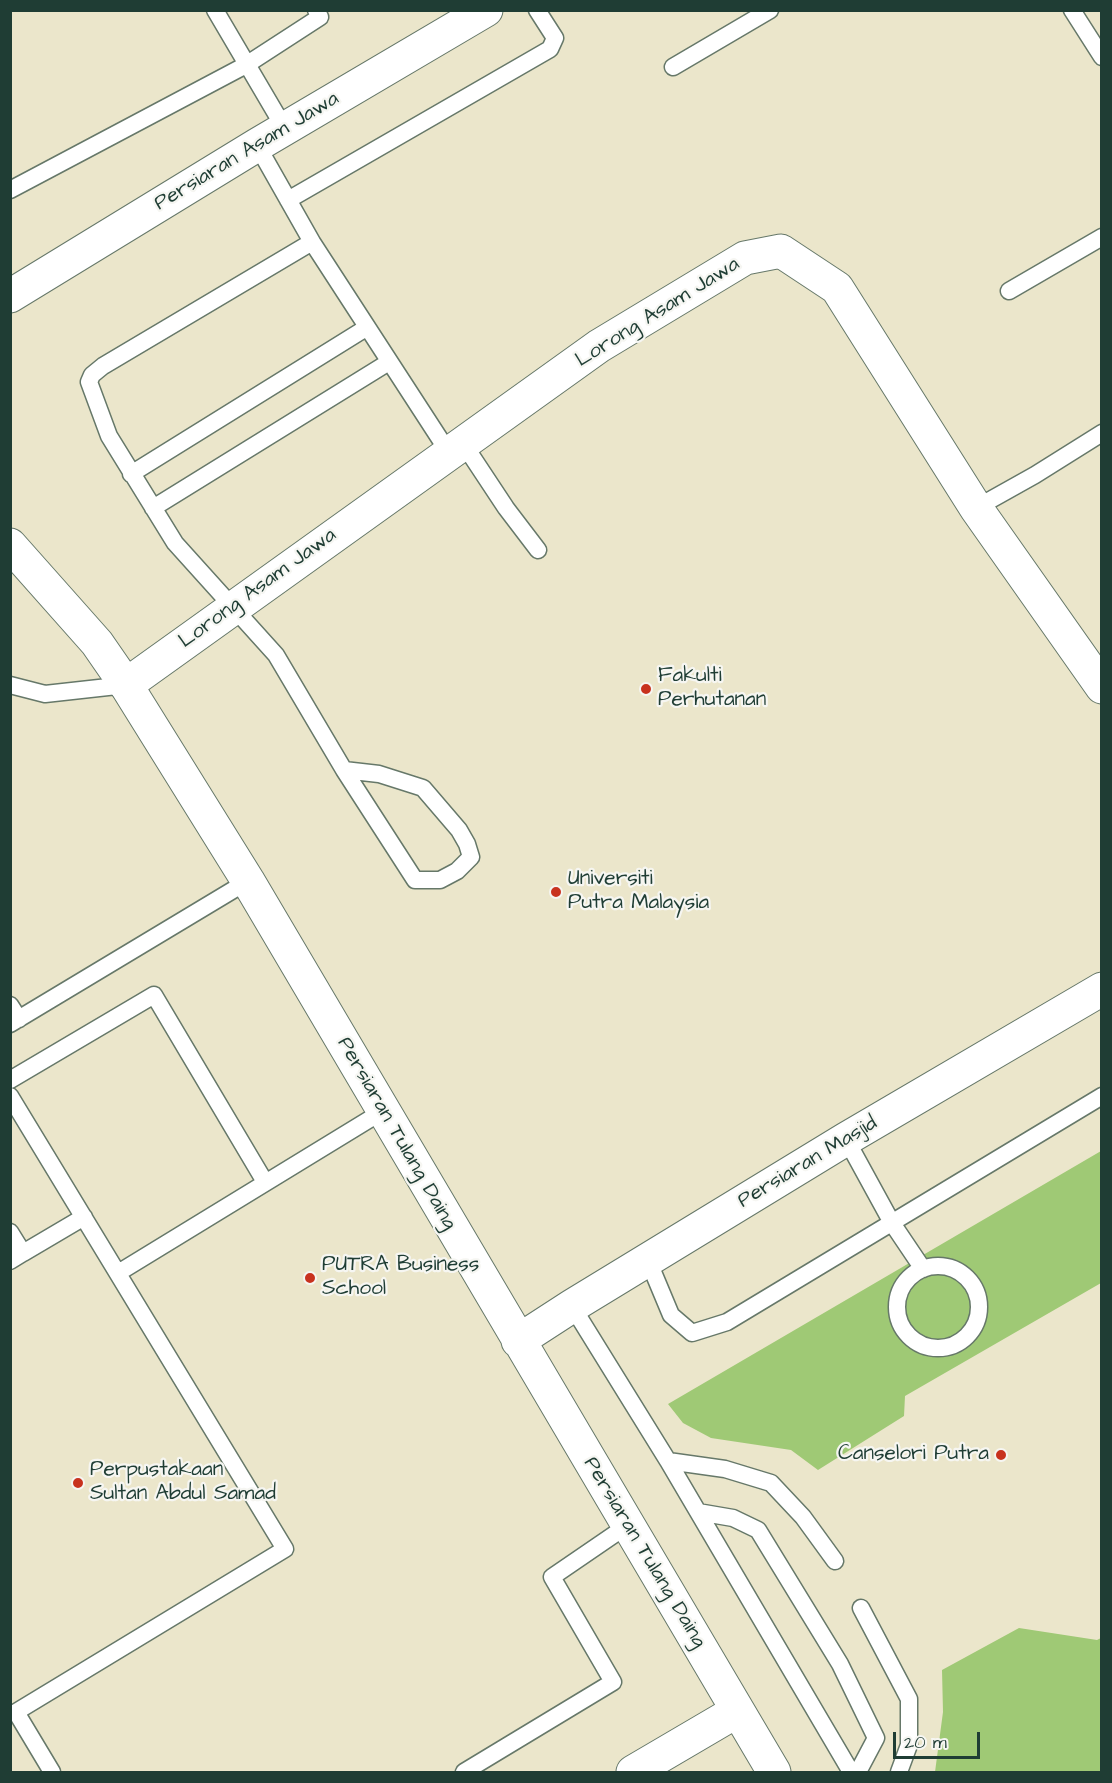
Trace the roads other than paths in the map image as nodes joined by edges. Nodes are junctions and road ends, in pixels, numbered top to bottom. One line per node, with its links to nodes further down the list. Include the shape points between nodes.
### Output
1 (215, 10): 8 (lane)
2 (537, 10): 13 (lane, via 555,38 550,49)
3 (770, 10): 9 (lane)
4 (1072, 10): 7 (lane)
5 (323, 13): 8 (lane)
6 (466, 15): 10 (street, Persiaran Asam Jawa)
7 (1101, 57)
8 (246, 64): 10 (lane); 12 (lane)
9 (674, 67)
10 (285, 129): 11 (street, Persiaran Asam Jawa)
11 (257, 145): 13 (lane); 17 (street, Persiaran Asam Jawa)
12 (10, 190)
13 (288, 200): 15 (lane)
14 (1101, 237): 16 (lane)
15 (312, 242): 18 (lane); 22 (lane, via 92,375 89,382 109,436)
16 (1010, 291)
17 (10, 296)
18 (366, 328): 19 (lane); 22 (lane)
19 (389, 362): 21 (lane); 23 (lane)
20 (1101, 433): 24 (lane)
21 (456, 448): 24 (street, Lorong Asam Jawa, via 599,346 745,258 781,251 837,288); 26 (lane); 27 (street, Lorong Asam Jawa)
22 (131, 474): 23 (lane)
23 (153, 508): 27 (lane, via 175,543)
24 (976, 508): 30 (street, Lorong Asam Jawa)
25 (10, 545): 29 (street, Persiaran Tulang Daing, via 97,643)
26 (538, 550)
27 (233, 607): 29 (street, Lorong Asam Jawa); 31 (lane, via 276,655)
28 (10, 685): 29 (lane, via 45,694)
29 (126, 685): 32 (street, Persiaran Tulang Daing)
30 (1101, 687)
31 (344, 770): 31 (lane, via 415,880 440,880 471,857 459,830 423,788 379,774)
32 (248, 882): 34 (lane); 38 (street, Persiaran Tulang Daing)
33 (1101, 989): 39 (street, Persiaran Masjid)
34 (13, 1016)
35 (10, 1080): 40 (lane, via 154,995)
36 (10, 1096): 41 (lane)
37 (1101, 1096): 42 (lane)
38 (382, 1110): 40 (lane); 49 (street, Persiaran Tulang Daing)
39 (846, 1139): 42 (lane); 45 (street, Persiaran Masjid)
40 (265, 1182): 47 (lane)
41 (84, 1217): 44 (lane); 47 (lane)
42 (892, 1223): 45 (lane, via 727,1322 692,1333 671,1315); 46 (lane)
43 (10, 1232): 44 (lane)
44 (17, 1257)
45 (648, 1260): 48 (street, Persiaran Masjid)
46 (923, 1269): 46 (lane, via 951,1268 973,1286 978,1298 974,1326 953,1345 928,1347 916,1342 900,1322 897,1310 903,1286)
47 (118, 1273): 56 (lane, via 285,1549)
48 (572, 1306): 49 (street, Persiaran Masjid); 50 (lane)
49 (518, 1341): 52 (street, Persiaran Tulang Daing)
50 (668, 1461): 51 (lane); 53 (lane, via 725,1469 771,1483)
51 (698, 1512): 61 (lane); 62 (lane, via 733,1518 758,1530 840,1664 876,1738)
52 (628, 1525): 55 (street, Persiaran Tulang Daing); 58 (lane, via 552,1576 614,1682)
53 (835, 1560)
54 (861, 1608): 63 (lane, via 909,1699 909,1745)
55 (737, 1711): 59 (street); 60 (street, Persiaran Tulang Daing)
56 (13, 1714): 57 (lane)
57 (52, 1773)
58 (464, 1773)
59 (633, 1773)
60 (774, 1773)
61 (851, 1773)
62 (858, 1773)
63 (899, 1773)

